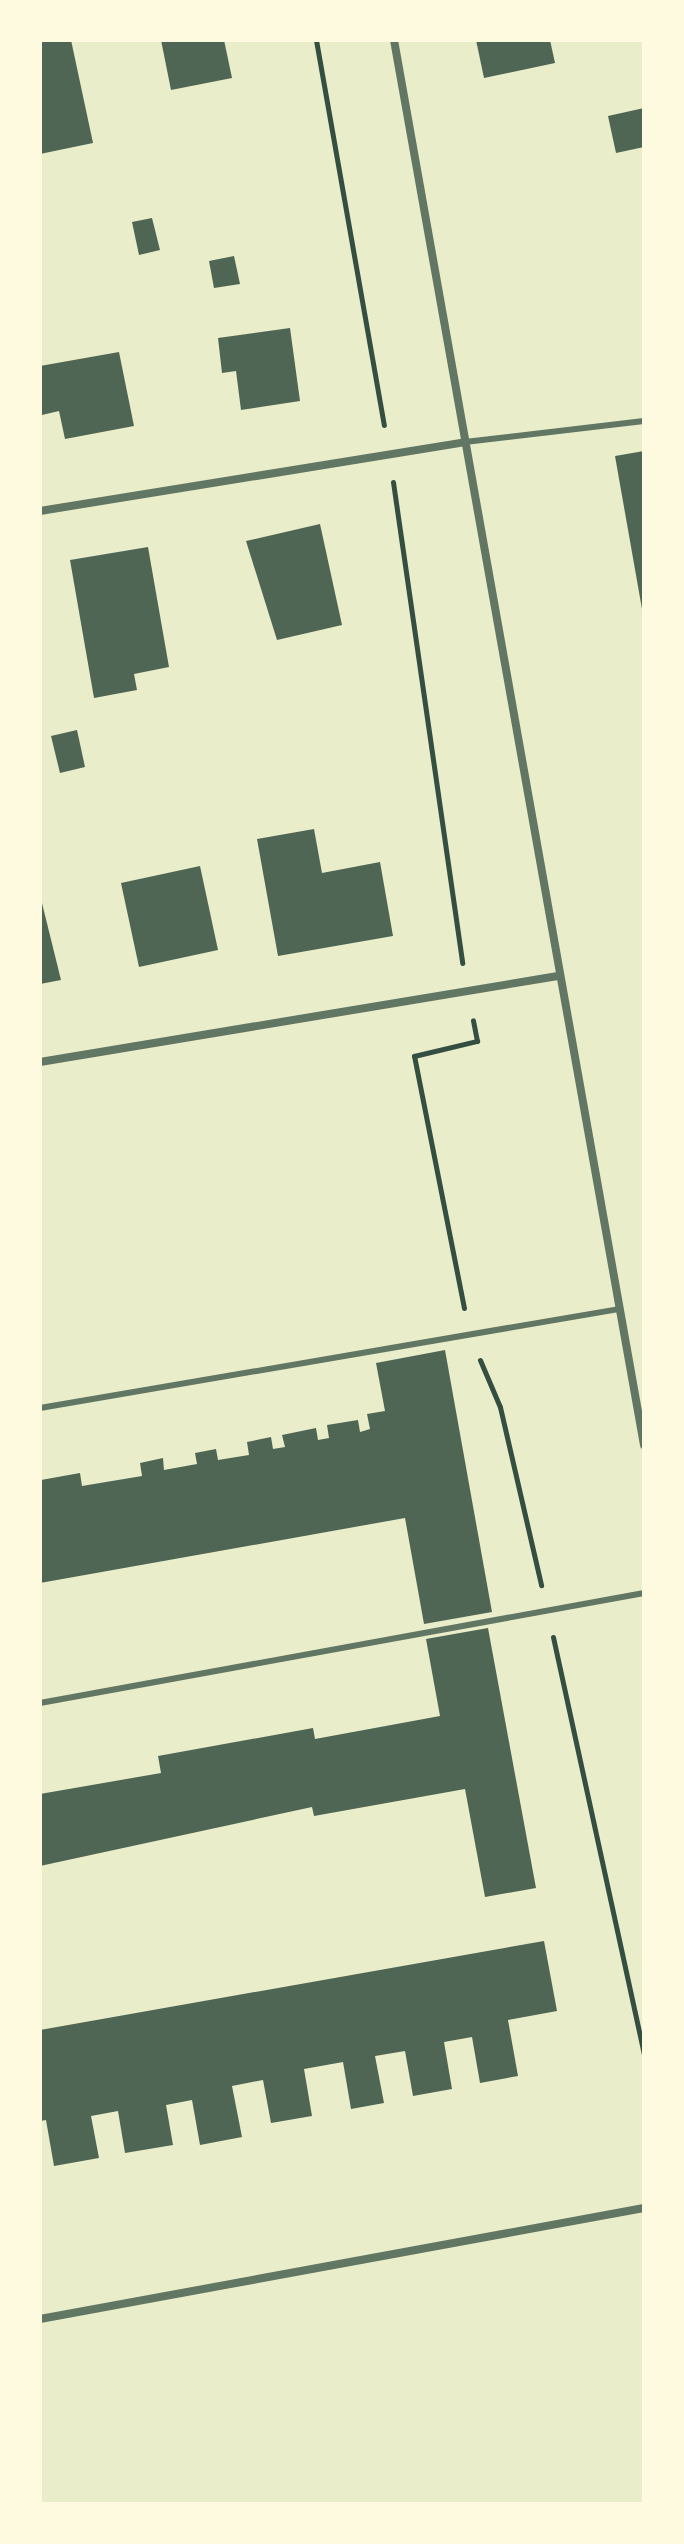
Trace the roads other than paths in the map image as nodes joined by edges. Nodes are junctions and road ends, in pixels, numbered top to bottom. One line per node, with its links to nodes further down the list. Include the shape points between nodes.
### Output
1 (394, 40): 3 (street)
2 (644, 421): 3 (lane)
3 (465, 442): 4 (street); 5 (street)
4 (40, 511)
5 (558, 976): 6 (street); 7 (street)
6 (40, 1062)
7 (619, 1309): 8 (lane); 9 (street)
8 (40, 1408)
9 (644, 1445)
10 (644, 1593): 11 (lane)
11 (40, 1703)
12 (644, 2208): 13 (street)
13 (40, 2319)

